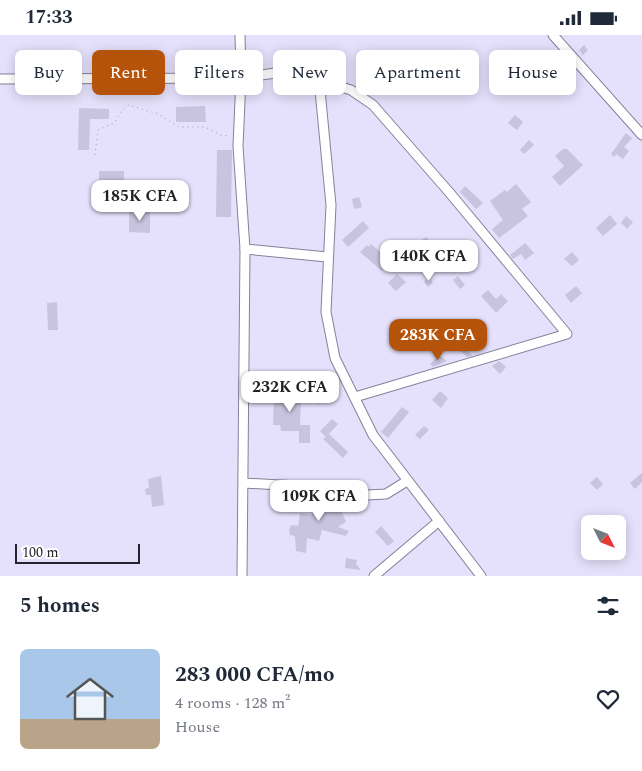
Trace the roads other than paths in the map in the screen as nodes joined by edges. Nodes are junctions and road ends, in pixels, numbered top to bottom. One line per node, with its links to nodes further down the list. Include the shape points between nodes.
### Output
1 (240, 35): 3 (street)
2 (553, 35): 9 (street)
3 (240, 50)
4 (175, 78): 5 (street)
5 (0, 79)
6 (346, 88): 12 (street, via 373,105 567,334)
7 (240, 95): 10 (street, via 238,137)
8 (320, 95): 11 (street, via 331,205)
9 (642, 135)
10 (245, 249): 11 (street); 14 (street)
11 (327, 257): 12 (street, via 326,312 335,358)
12 (355, 397): 13 (street, via 373,435)
13 (407, 481): 14 (street, via 386,494 367,495 334,488); 15 (street)
14 (244, 483): 16 (street)
15 (439, 521): 17 (street); 18 (street)
16 (242, 576)
17 (374, 576)
18 (481, 576)

